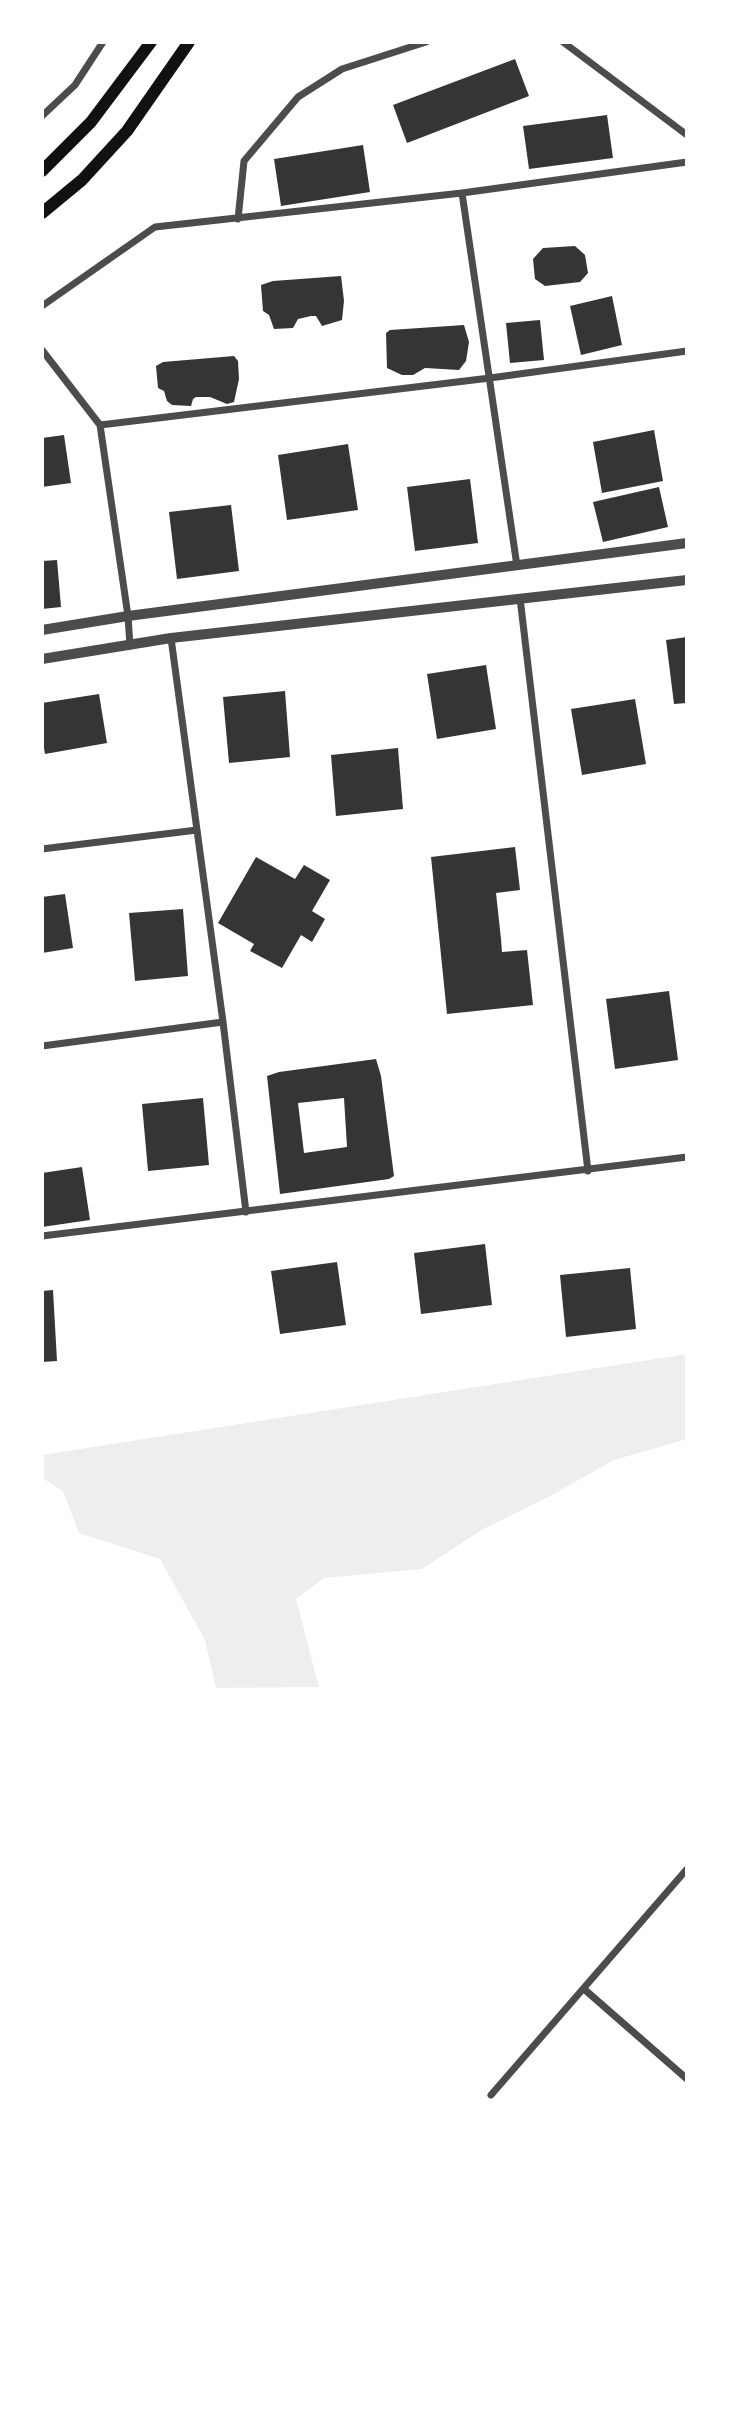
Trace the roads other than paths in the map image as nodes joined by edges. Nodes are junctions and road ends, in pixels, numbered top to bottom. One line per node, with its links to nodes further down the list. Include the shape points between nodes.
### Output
1 (103, 42): 6 (street, via 75,85)
2 (151, 42): 9 (main road, via 91,122)
3 (189, 42): 11 (main road, via 127,131 82,180)
4 (426, 42): 12 (street, via 342,69 298,97 244,161)
5 (563, 42): 7 (street)
6 (42, 116)
7 (687, 135)
8 (687, 162): 10 (street)
9 (42, 171)
10 (462, 193): 12 (street); 16 (street)
11 (42, 213)
12 (238, 219): 13 (street, via 155,227)
13 (42, 306)
14 (42, 350): 17 (street)
15 (687, 351): 16 (street)
16 (490, 378): 17 (street); 19 (street)
17 (100, 425): 22 (street)
18 (687, 544): 19 (street)
19 (517, 566): 22 (street)
20 (687, 580): 21 (street)
21 (520, 598): 24 (street); 32 (street)
22 (128, 616): 23 (street); 25 (street)
23 (42, 631)
24 (171, 638): 25 (street); 27 (street)
25 (130, 646): 26 (street)
26 (42, 659)
27 (197, 830): 28 (street); 29 (street)
28 (42, 849)
29 (223, 1022): 30 (street); 33 (street)
30 (42, 1046)
31 (687, 1157): 32 (street)
32 (588, 1171): 33 (street)
33 (246, 1212): 34 (street)
34 (42, 1236)
35 (687, 1869): 36 (street)
36 (584, 1989): 37 (street); 38 (street)
37 (687, 2078)
38 (491, 2095)

